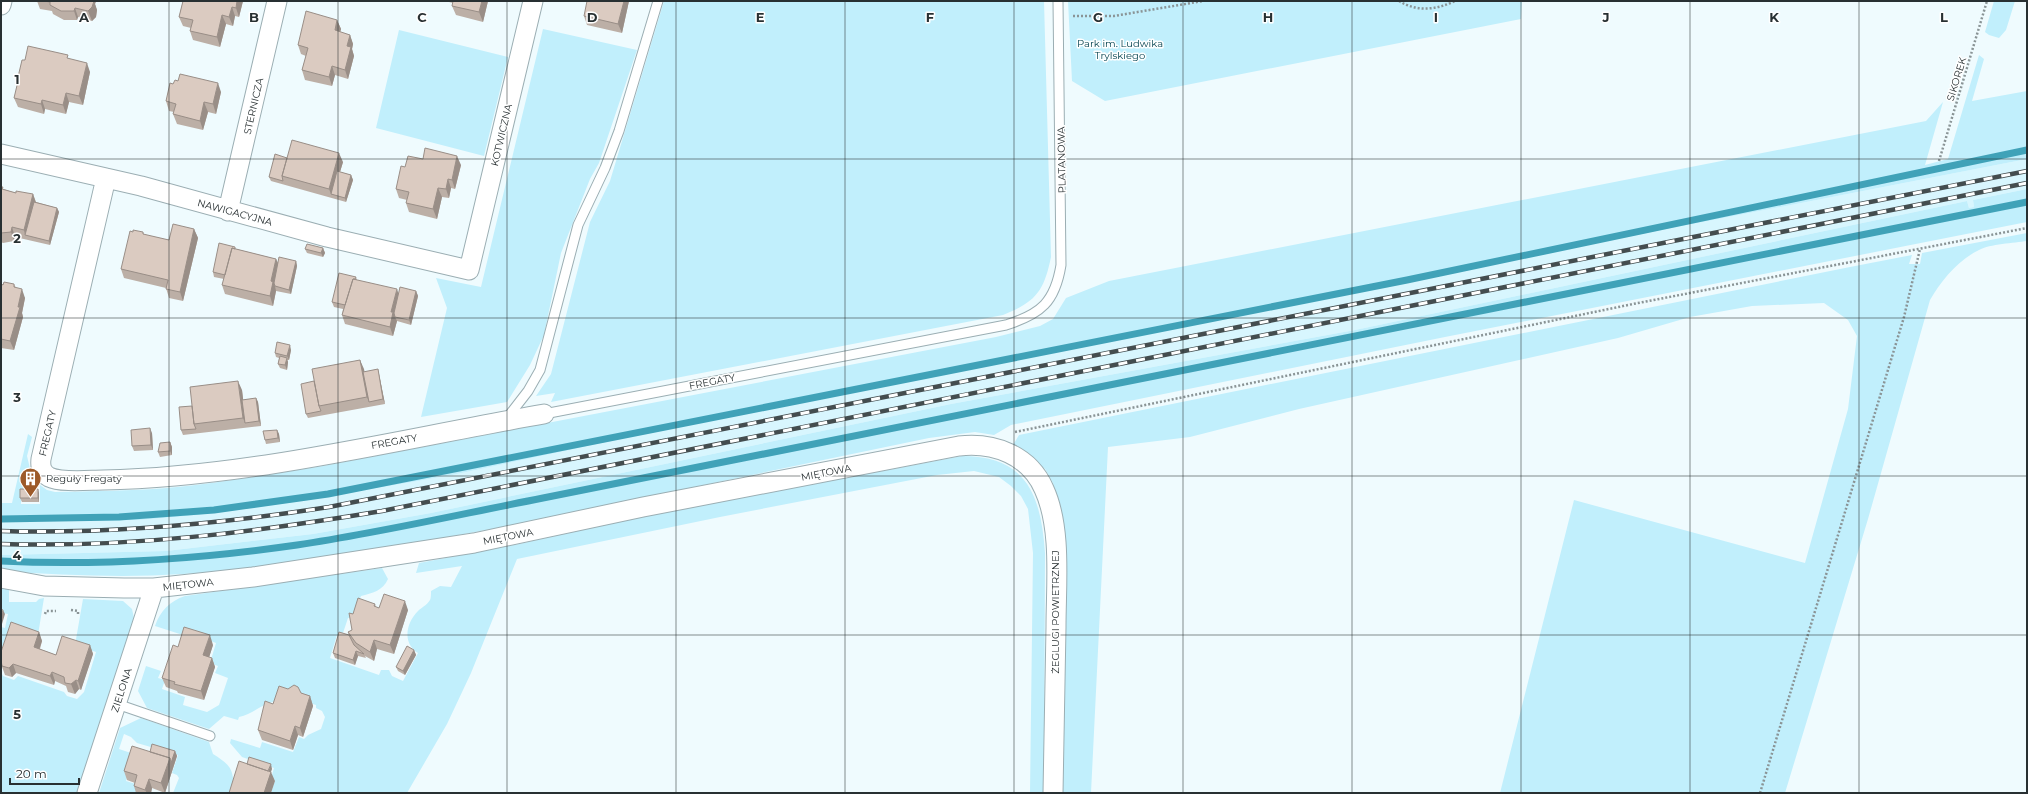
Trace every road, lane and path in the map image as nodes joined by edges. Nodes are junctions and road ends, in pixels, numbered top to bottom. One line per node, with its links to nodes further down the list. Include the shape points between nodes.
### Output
1 (2, 1): 10 (street)
2 (277, 1): 15 (street, STERNICZA)
3 (533, 1): 18 (street, KOTWICZNA)
4 (658, 1): 21 (lane, via 619,131 578,225 540,370 528,391)
5 (1058, 1): 11 (lane, PLATANOWA)
6 (1203, 1): 11 (path, via 1114,16)
7 (1399, 1): 8 (path, via 1409,7 1423,9 1440,7)
8 (1455, 1)
9 (1987, 1): 13 (path, SIKOREK)
10 (1, 5)
11 (1059, 17): 19 (lane, PLATANOWA, via 1061,265 1053,294)
12 (1, 154): 14 (street, NAWIGACYJNA)
13 (1940, 161)
14 (106, 178): 15 (street, NAWIGACYJNA); 21 (street, FREGATY, via 41,459 42,469 50,477 61,480 86,480 181,475 306,457)
15 (228, 210): 18 (street, NAWIGACYJNA, via 327,237)
16 (2027, 228): 17 (path)
17 (1920, 249): 22 (path, via 1633,304 1019,430 1010,435); 33 (path, via 1904,317)
18 (469, 270)
19 (1037, 312): 20 (lane, FREGATY, via 1006,325)
20 (544, 414): 21 (street, FREGATY)
21 (504, 420)
22 (1000, 449): 24 (street, MIĘTOWA, via 978,445 959,446 474,543 348,564); 32 (street, ŻEGLUGI POWIETRZNEJ, via 1024,463 1039,480 1049,502 1055,533)
23 (4, 578): 24 (street, MIĘTOWA, via 44,586)
24 (154, 588): 29 (street, ZIELONA)
25 (56, 610): 27 (path, via 46,610)
26 (71, 610): 28 (path, via 78,610)
27 (45, 614)
28 (78, 614)
29 (117, 704): 30 (lane); 31 (street, ZIELONA)
30 (210, 736)
31 (87, 793)
32 (1053, 793)
33 (1760, 793)

